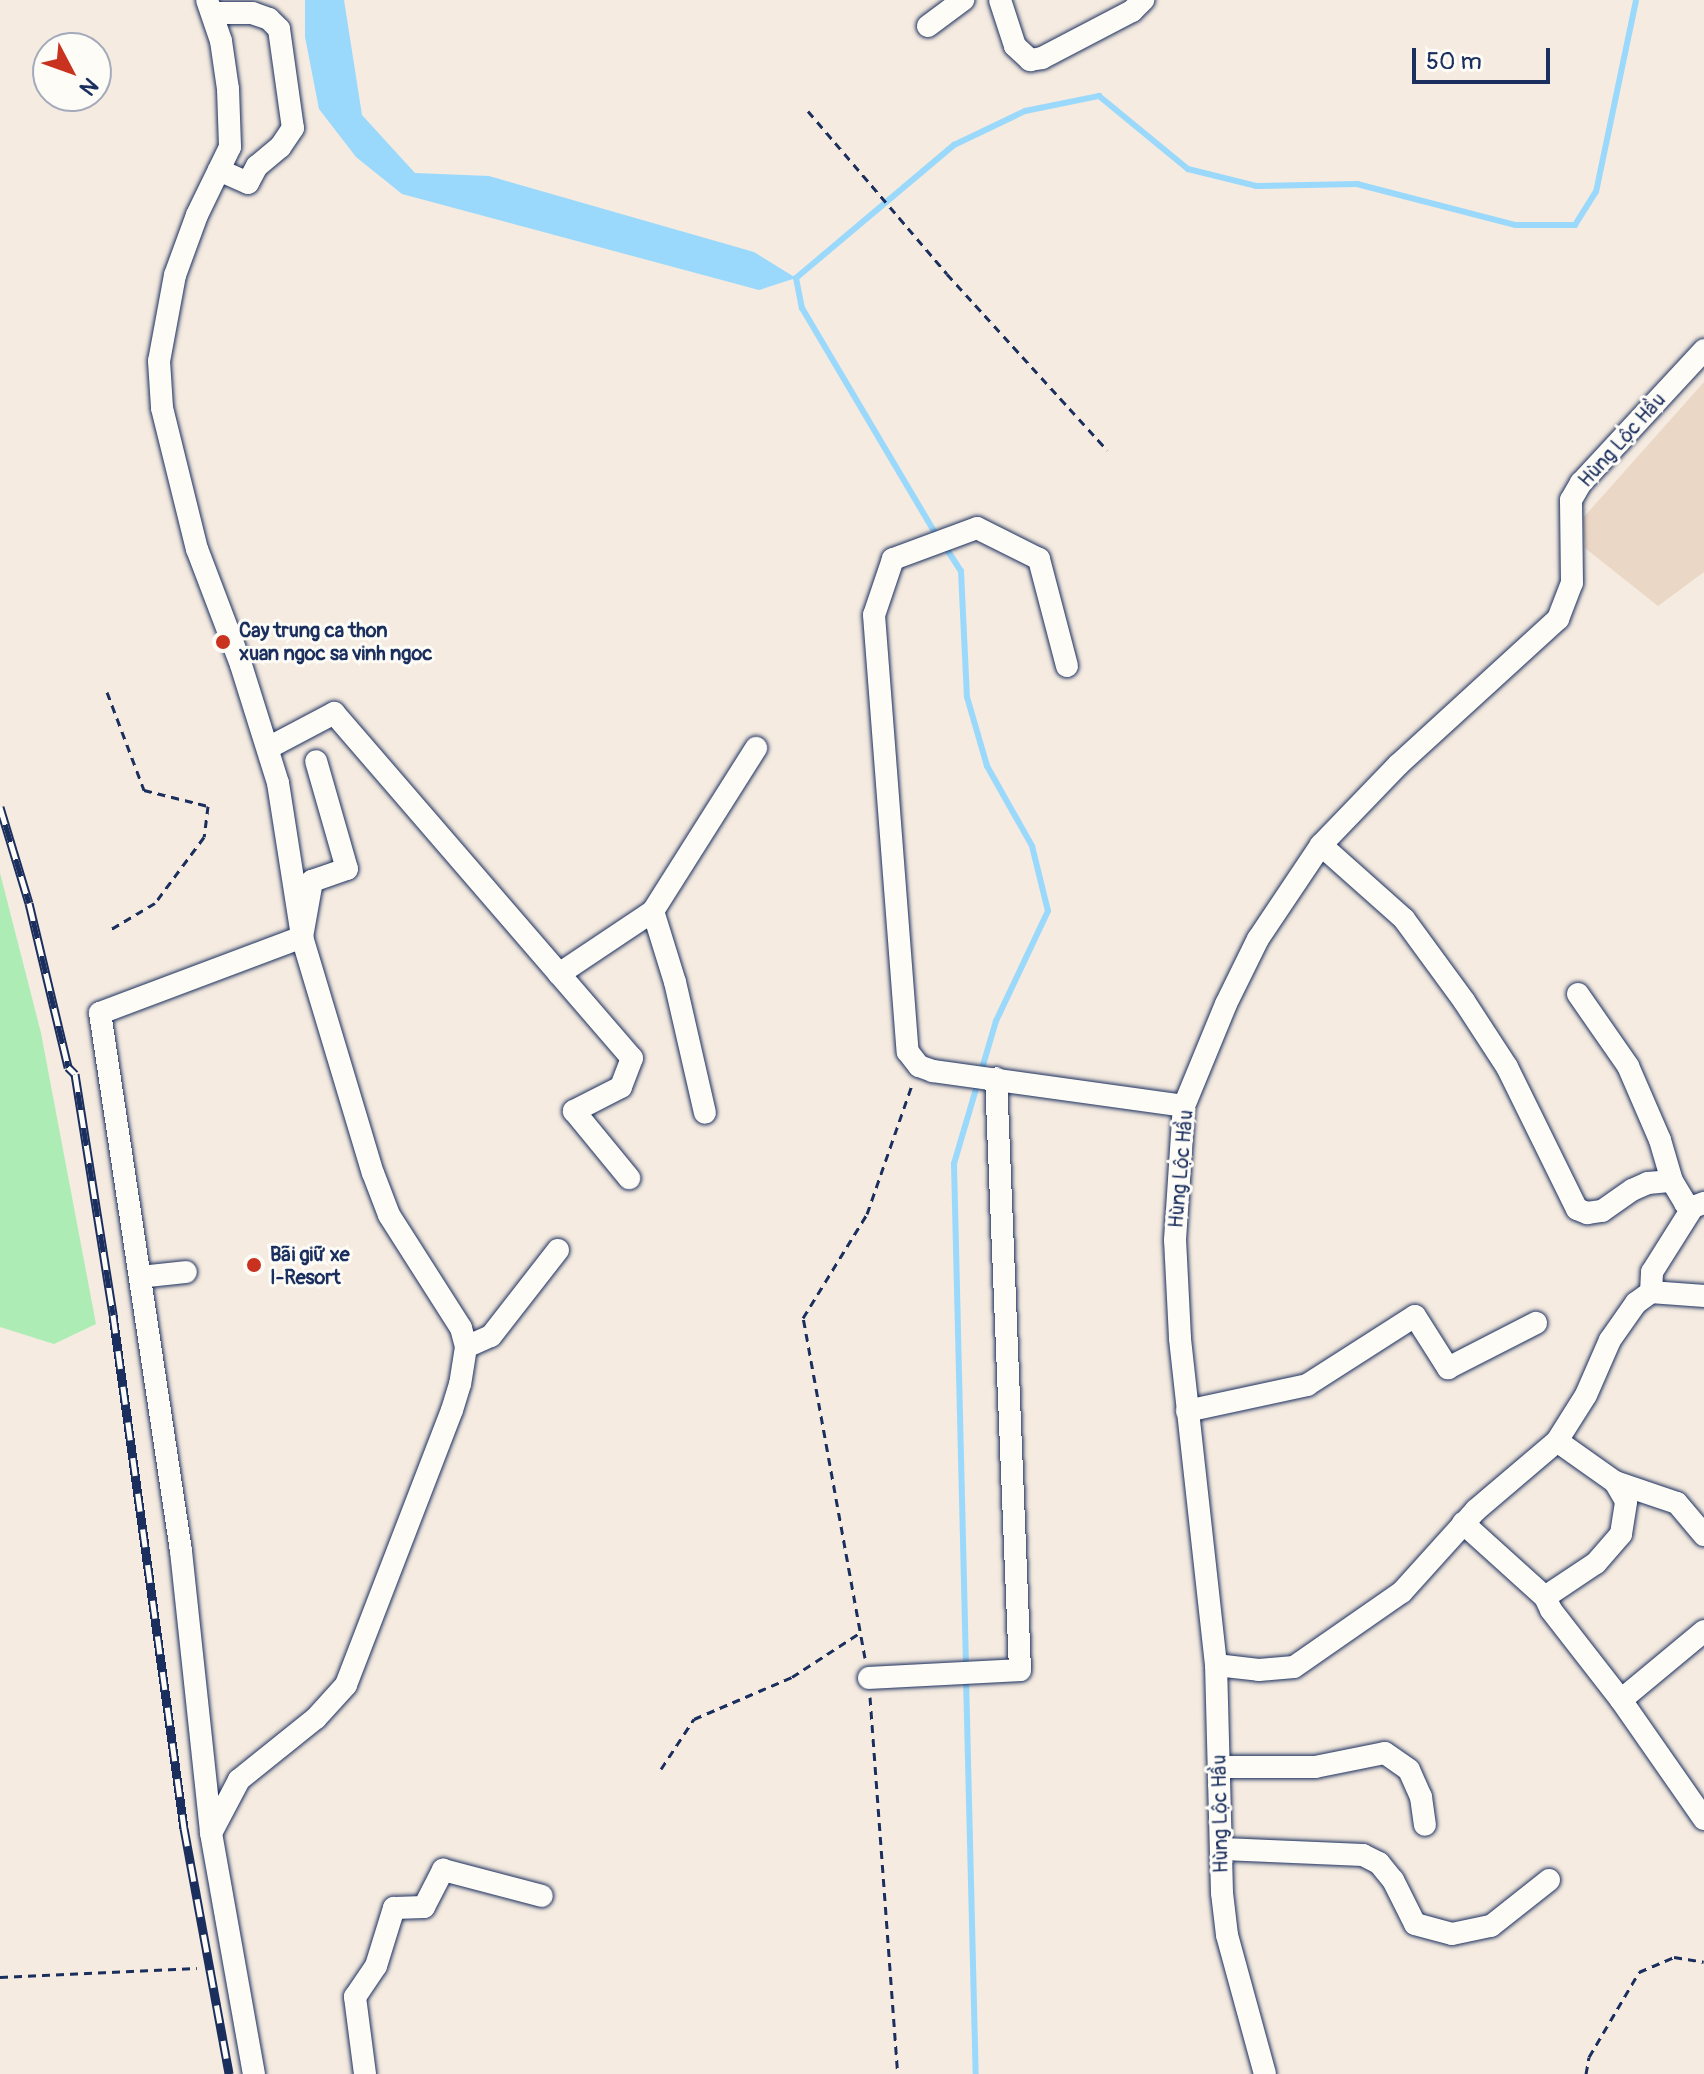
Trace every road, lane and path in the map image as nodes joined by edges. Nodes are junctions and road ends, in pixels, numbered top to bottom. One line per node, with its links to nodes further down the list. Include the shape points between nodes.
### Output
1 (963, 0): 5 (street)
2 (1000, 0): 3 (street, via 1015,46 1030,60 1132,11)
3 (1143, 0)
4 (218, 7): 7 (street, via 230,108 230,147); 7 (street, via 269,19 279,29 293,128 248,183)
5 (928, 26)
6 (808, 111): 9 (path)
7 (219, 170): 12 (street, via 175,275 158,385 197,549)
8 (1704, 350): 15 (street, Hùng Lộc Hầu, via 1571,500 1572,583 1558,619 1398,765)
9 (1107, 450)
10 (1067, 666): 21 (street, via 1039,559 977,528 893,559 874,615 908,1052)
11 (107, 692): 17 (path, via 144,790 208,806 204,837 155,903)
12 (268, 748): 18 (street); 19 (street, via 334,713)
13 (756, 748): 16 (street)
14 (316, 761): 18 (street, via 347,869 312,881)
15 (1321, 845): 23 (street, Hùng Lộc Hầu, via 1258,939); 26 (street, via 1404,919 1464,1001 1507,1067 1577,1209 1602,1211 1640,1187)
16 (653, 911): 19 (street); 24 (street)
17 (108, 931)
18 (302, 937): 30 (street, via 100,1013); 34 (street, via 383,1201 461,1328)
19 (559, 974): 25 (street, via 632,1058 621,1087 574,1111)
20 (1578, 994): 26 (street, via 1633,1075)
21 (926, 1068): 22 (street); 42 (path, via 867,1214 803,1318)
22 (996, 1078): 23 (street); 44 (street, via 1020,1670)
23 (1184, 1106): 35 (street, Hùng Lộc Hầu, via 1175,1240)
24 (705, 1113)
25 (629, 1178)
26 (1672, 1181): 27 (street, via 1685,1203)
27 (1698, 1205): 31 (street, via 1652,1272)
28 (558, 1250): 34 (street, via 491,1336)
29 (186, 1272): 30 (street)
30 (140, 1277): 50 (street, via 181,1551)
31 (1651, 1292): 32 (street); 36 (street, via 1636,1303 1610,1340 1586,1395)
32 (1704, 1296)
33 (1536, 1323): 35 (street, via 1448,1368 1415,1316 1307,1385)
34 (466, 1347): 50 (street, via 452,1410 346,1685 316,1718 239,1780)
35 (1187, 1411): 43 (street, Hùng Lộc Hầu)
36 (1557, 1441): 37 (street); 38 (street)
37 (1615, 1482): 39 (street, via 1677,1503); 40 (street, via 1626,1501 1621,1534 1596,1563)
38 (1463, 1523): 40 (street); 43 (street, via 1402,1592 1309,1660 1279,1670)
39 (1704, 1535)
40 (1545, 1597): 45 (street)
41 (1704, 1631): 45 (street)
42 (861, 1632): 44 (path); 47 (path, via 792,1677 694,1719)
43 (1216, 1665): 46 (street, Hùng Lộc Hầu)
44 (869, 1678): 59 (path)
45 (1621, 1700): 48 (street)
46 (1219, 1767): 49 (street, via 1315,1767 1385,1753 1409,1770); 51 (street, Hùng Lộc Hầu)
47 (661, 1769)
48 (1704, 1819)
49 (1425, 1825)
50 (211, 1833): 57 (street)
51 (1223, 1849): 52 (street, via 1363,1855 1379,1863 1393,1880 1415,1924 1452,1934 1491,1926); 60 (street, Hùng Lộc Hầu, via 1227,1935)
52 (1549, 1880)
53 (542, 1896): 58 (street, via 443,1870 424,1907 394,1908 376,1966 355,1997)
54 (1704, 1962): 61 (path, via 1674,1957 1639,1972 1589,2057)
55 (197, 1968): 56 (path)
56 (0, 1977)
57 (254, 2074)
58 (365, 2074)
59 (898, 2074)
60 (1265, 2074)
61 (1586, 2074)

